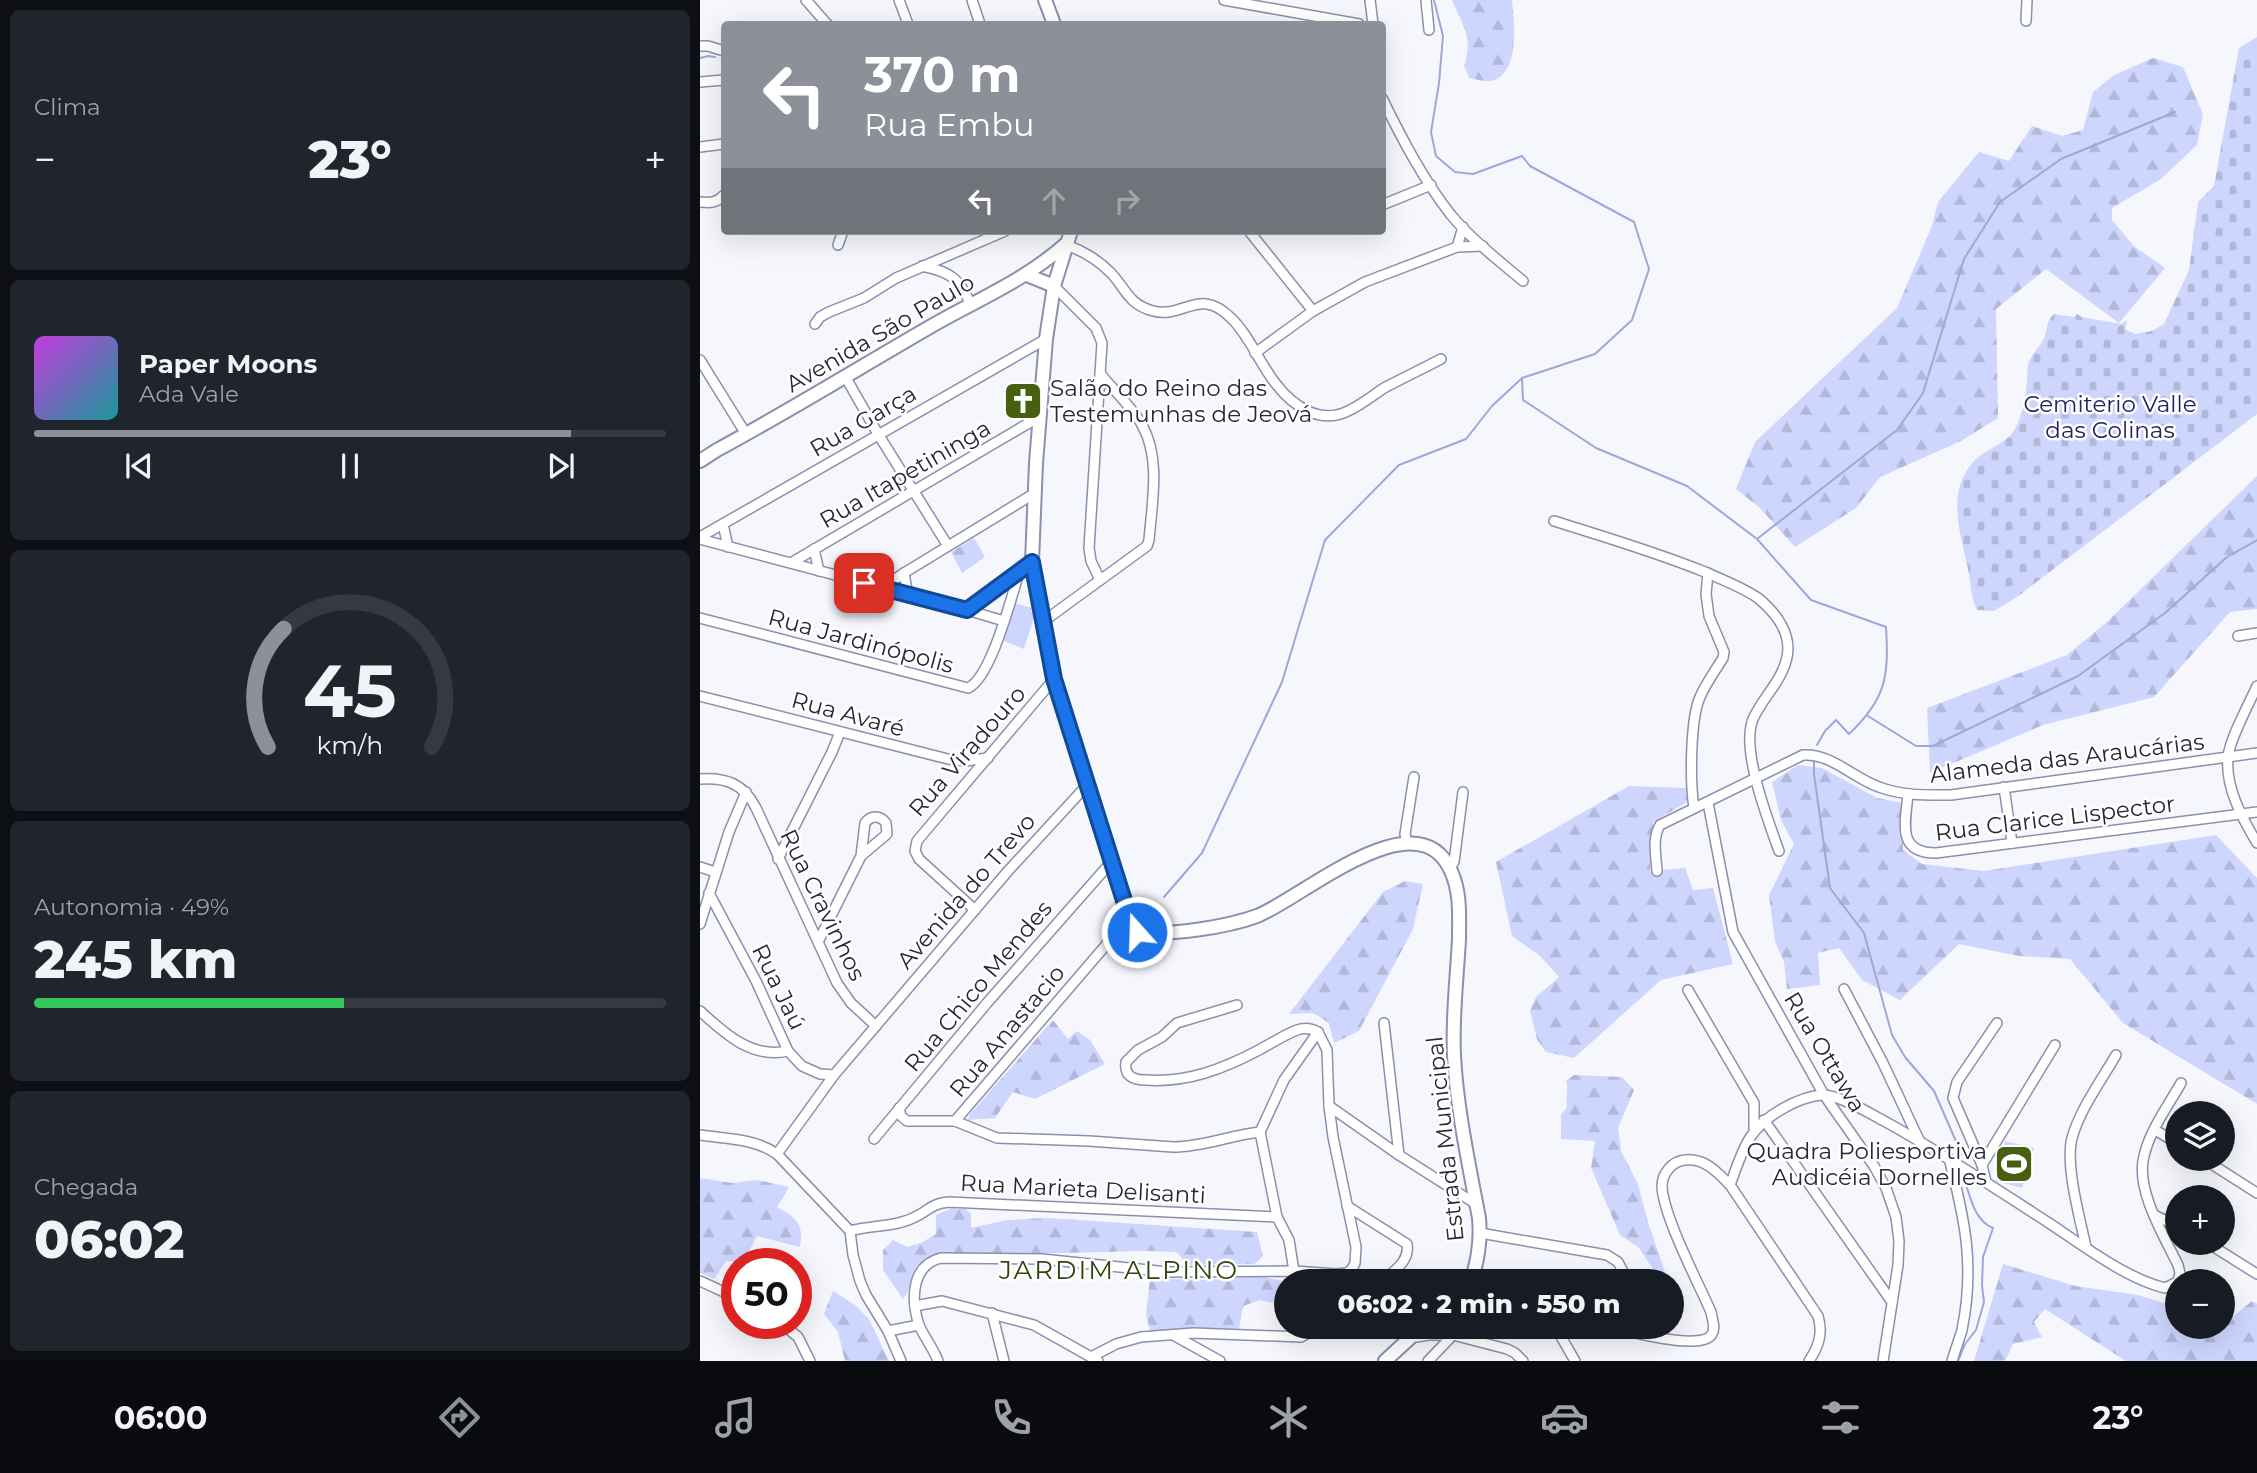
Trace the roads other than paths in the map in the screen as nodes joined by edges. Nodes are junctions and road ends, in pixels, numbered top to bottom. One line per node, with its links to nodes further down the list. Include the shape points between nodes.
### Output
1 (806, 0): 9 (street)
2 (972, 0): 11 (street)
3 (1045, 0): 12 (main road)
4 (1224, 0): 13 (street)
5 (1370, 0): 14 (street)
6 (1426, 0): 16 (street)
7 (2027, 0): 15 (street)
8 (898, 1): 10 (street)
9 (824, 21)
10 (907, 21)
11 (979, 21)
12 (1053, 21)
13 (1342, 21)
14 (1373, 21)
15 (2026, 21)
16 (1429, 30)
17 (700, 46): 18 (street)
18 (721, 50)
19 (721, 80): 20 (street)
20 (713, 81): 21 (street); 22 (street)
21 (700, 82)
22 (721, 85)
23 (1387, 116): 26 (street)
24 (721, 144): 25 (street)
25 (700, 147)
26 (1431, 185): 29 (street); 30 (street)
27 (721, 198): 28 (street)
28 (700, 202)
29 (1386, 203)
30 (1463, 227): 36 (street); 37 (street)
31 (842, 235): 35 (street)
32 (995, 235): 38 (street)
33 (1252, 235): 43 (street)
34 (1068, 240): 39 (main road, Avenida São Paulo); 41 (main road); 46 (street, via 1113,275 1126,295 1150,310 1166,313 1199,303 1216,305 1233,319)
35 (838, 245)
36 (1483, 246): 37 (street); 40 (street)
37 (1457, 247): 43 (street, via 1365,282)
38 (921, 266): 42 (street, via 953,277); 44 (street, via 829,312)
39 (1027, 275): 41 (main road); 42 (main road, Avenida São Paulo)
40 (1523, 281)
41 (1054, 286): 45 (main road); 49 (street, via 1096,328 1102,343)
42 (971, 304): 50 (main road, Avenida São Paulo)
43 (1313, 311): 46 (street)
44 (815, 324)
45 (1046, 339): 51 (main road); 53 (street, Rua Garça)
46 (1255, 353): 48 (street, via 1296,406 1321,416 1347,412)
47 (700, 359): 52 (street)
48 (1441, 359)
49 (1100, 373): 69 (street, via 1089,548); 69 (street, via 1142,423 1151,445 1153,489 1147,545)
50 (846, 378): 52 (main road, Avenida São Paulo); 53 (street)
51 (1039, 417): 55 (street, Rua Itapetininga); 56 (main road)
52 (746, 434): 54 (main road, Avenida São Paulo)
53 (878, 435): 55 (street); 58 (street, Rua Garça)
54 (700, 461)
55 (912, 490): 60 (street); 62 (street, Rua Itapetininga)
56 (1035, 493): 60 (street); 63 (main road)
57 (1554, 520): 68 (street)
58 (723, 524): 59 (street, Rua Garça); 61 (street)
59 (700, 538): 61 (street)
60 (948, 546): 66 (street)
61 (728, 547): 64 (street)
62 (814, 549): 64 (street, Rua Itapetininga); 65 (street)
63 (1032, 562): 67 (street); 75 (main road)
64 (790, 564): 65 (street)
65 (819, 571): 70 (street)
66 (904, 573): 70 (street); 71 (street)
67 (1019, 573): 72 (street); 74 (street, Rua Jardinópolis)
68 (1708, 573): 86 (street, via 1758,599 1783,626 1788,642 1782,673 1752,721 1750,751); 94 (street, via 1709,616 1724,652 1696,711 1691,772)
69 (1100, 580): 75 (street)
70 (882, 589): 71 (street)
71 (908, 596): 72 (street)
72 (967, 610): 74 (street)
73 (700, 618): 74 (street, Rua Jardinópolis, via 968,688 983,674)
74 (1004, 621)
75 (1044, 621): 78 (main road)
76 (2257, 633): 77 (street)
77 (2238, 636)
78 (1054, 679): 84 (street, Rua Viradouro); 88 (main road)
79 (2256, 691): 83 (street)
80 (700, 695): 81 (street, Rua Avaré)
81 (840, 732): 84 (street, Rua Avaré, via 948,760); 102 (street)
82 (2257, 753): 83 (street, Alameda das Araucárias)
83 (2228, 757): 89 (street, Alameda das Araucárias); 96 (street, via 2230,782)
84 (988, 758): 109 (street, Rua Viradouro, via 921,835 915,850)
85 (1414, 778): 97 (street)
86 (1756, 778): 92 (street, Alameda das Araucárias, via 1803,755 1815,754 1865,782); 93 (street, Alameda das Araucárias); 100 (street)
87 (700, 779): 90 (street, via 727,780)
88 (1088, 783): 103 (main road); 109 (street, Avenida do Trevo)
89 (2004, 787): 92 (street, Alameda das Araucárias, via 1951,795); 98 (street)
90 (746, 792): 102 (street, Rua Cravinhos); 107 (street)
91 (1463, 792): 105 (street)
92 (1908, 795): 98 (street, Rua Clarice Lispector, via 1905,827 1914,849 1936,853)
93 (1708, 803): 94 (street, Alameda das Araucárias); 126 (street, Rua Ottawa, via 1733,932)
94 (1694, 808): 106 (street, Alameda das Araucárias, via 1657,830)
95 (2257, 812): 96 (street, Rua Clarice Lispector)
96 (2241, 815): 98 (street, Rua Clarice Lispector); 99 (street)
97 (1407, 843): 105 (main road, via 1429,848); 110 (main road, via 1370,853 1256,916 1174,932 1142,933 1133,929)
98 (2012, 843)
99 (2257, 843)
100 (1779, 850)
101 (861, 856): 112 (street)
102 (778, 859): 112 (street, Rua Cravinhos)
103 (1113, 860): 110 (main road); 129 (street, Rua Chico Mendes)
104 (700, 867): 107 (street)
105 (1450, 868): 147 (main road, Estrada Municipal, via 1460,912 1454,1055)
106 (1657, 871)
107 (715, 872): 108 (street)
108 (709, 892): 111 (street); 122 (street, Rua Jaú)
109 (975, 910): 119 (street, Avenida do Trevo)
110 (1130, 917): 131 (street, Rua Anastacio)
111 (700, 924)
112 (819, 940): 119 (street, Rua Cravinhos, via 844,995)
113 (1844, 989): 138 (street)
114 (1688, 990): 127 (street)
115 (1237, 1004): 120 (street, via 1177,1023 1132,1055 1126,1072 1139,1080 1188,1078 1242,1059 1296,1030)
116 (700, 1011): 122 (street, via 752,1049 771,1054)
117 (1384, 1023): 140 (street)
118 (1997, 1023): 142 (street, via 1957,1082 1953,1098)
119 (876, 1026): 124 (street, Avenida do Trevo)
120 (1318, 1032): 128 (street, via 1327,1050); 134 (street, via 1290,1070)
121 (2055, 1045): 142 (street)
122 (788, 1051): 124 (street, Rua Jaú, via 802,1066)
123 (2116, 1055): 154 (street, via 2071,1140)
124 (834, 1076): 139 (street, Avenida do Trevo)
125 (2181, 1083): 133 (street)
126 (1824, 1095): 130 (street, via 1801,1100); 138 (street); 167 (street, Rua Ottawa, via 1874,1166 1896,1217 1898,1265)
127 (1754, 1103): 130 (street); 132 (street)
128 (1329, 1106): 140 (street); 148 (street)
129 (899, 1108): 131 (street, Rua Anastacio, via 907,1121); 137 (street, Rua Chico Mendes)
130 (1767, 1118): 132 (street); 167 (street)
131 (955, 1121): 134 (street, via 997,1138 1173,1147)
132 (1754, 1129): 145 (street)
133 (2155, 1130): 136 (street); 149 (street, via 2143,1158)
134 (1261, 1132): 150 (street)
135 (700, 1135): 139 (street, via 759,1143)
136 (2165, 1136)
137 (874, 1139)
138 (1919, 1140): 141 (street)
139 (777, 1154): 152 (street)
140 (1399, 1155): 147 (street)
141 (1949, 1158): 144 (street); 192 (street, via 1969,1259 1963,1322)
142 (1982, 1165): 144 (street)
143 (2222, 1171): 146 (street)
144 (1986, 1182): 154 (street)
145 (1730, 1185): 179 (street, via 1715,1169 1696,1160 1675,1163 1662,1183 1673,1224 1711,1312 1713,1332 1708,1339); 190 (street, via 1818,1316 1821,1331)
146 (2257, 1193)
147 (1476, 1204): 153 (main road, Estrada Municipal)
148 (1348, 1206): 157 (street, via 1356,1247); 158 (street, via 1407,1244 1405,1260)
149 (2154, 1215): 151 (street); 161 (street)
150 (1277, 1217): 152 (street, Rua Marieta Delisanti, via 949,1202 932,1205 897,1223); 156 (street, via 1289,1240)
151 (2165, 1220)
152 (850, 1231): 171 (street, via 860,1281)
153 (1480, 1233): 159 (main road, Estrada Municipal); 160 (street, via 1607,1255)
154 (2086, 1247): 165 (street, via 2141,1280)
155 (2227, 1255): 163 (street)
156 (1294, 1269)
157 (1352, 1269)
158 (1396, 1269)
159 (1474, 1269)
160 (1622, 1269)
161 (2179, 1269)
162 (1274, 1271): 168 (street, via 1168,1272 1042,1259 941,1258 923,1267)
163 (2257, 1274)
164 (700, 1281): 166 (street)
165 (2165, 1288)
166 (721, 1291)
167 (1892, 1302): 191 (street, Rua Ottawa)
168 (915, 1306): 169 (street, via 942,1300); 170 (street)
169 (992, 1313): 180 (street, via 1034,1325); 184 (street)
170 (919, 1325): 171 (street); 183 (street)
171 (888, 1331): 182 (street)
172 (1175, 1336): 173 (street); 180 (street, via 1128,1340); 185 (street)
173 (1274, 1336)
174 (799, 1339): 181 (street)
175 (1407, 1339): 186 (main road)
176 (1449, 1339): 187 (street)
177 (1468, 1339): 188 (street, via 1507,1349)
178 (1562, 1339): 189 (street)
179 (1681, 1339)
180 (1094, 1359)
181 (810, 1361)
182 (901, 1361)
183 (938, 1361)
184 (1004, 1361)
185 (1220, 1361)
186 (1385, 1361)
187 (1428, 1361)
188 (1523, 1361)
189 (1575, 1361)
190 (1810, 1361)
191 (1883, 1361)
192 (1952, 1361)

